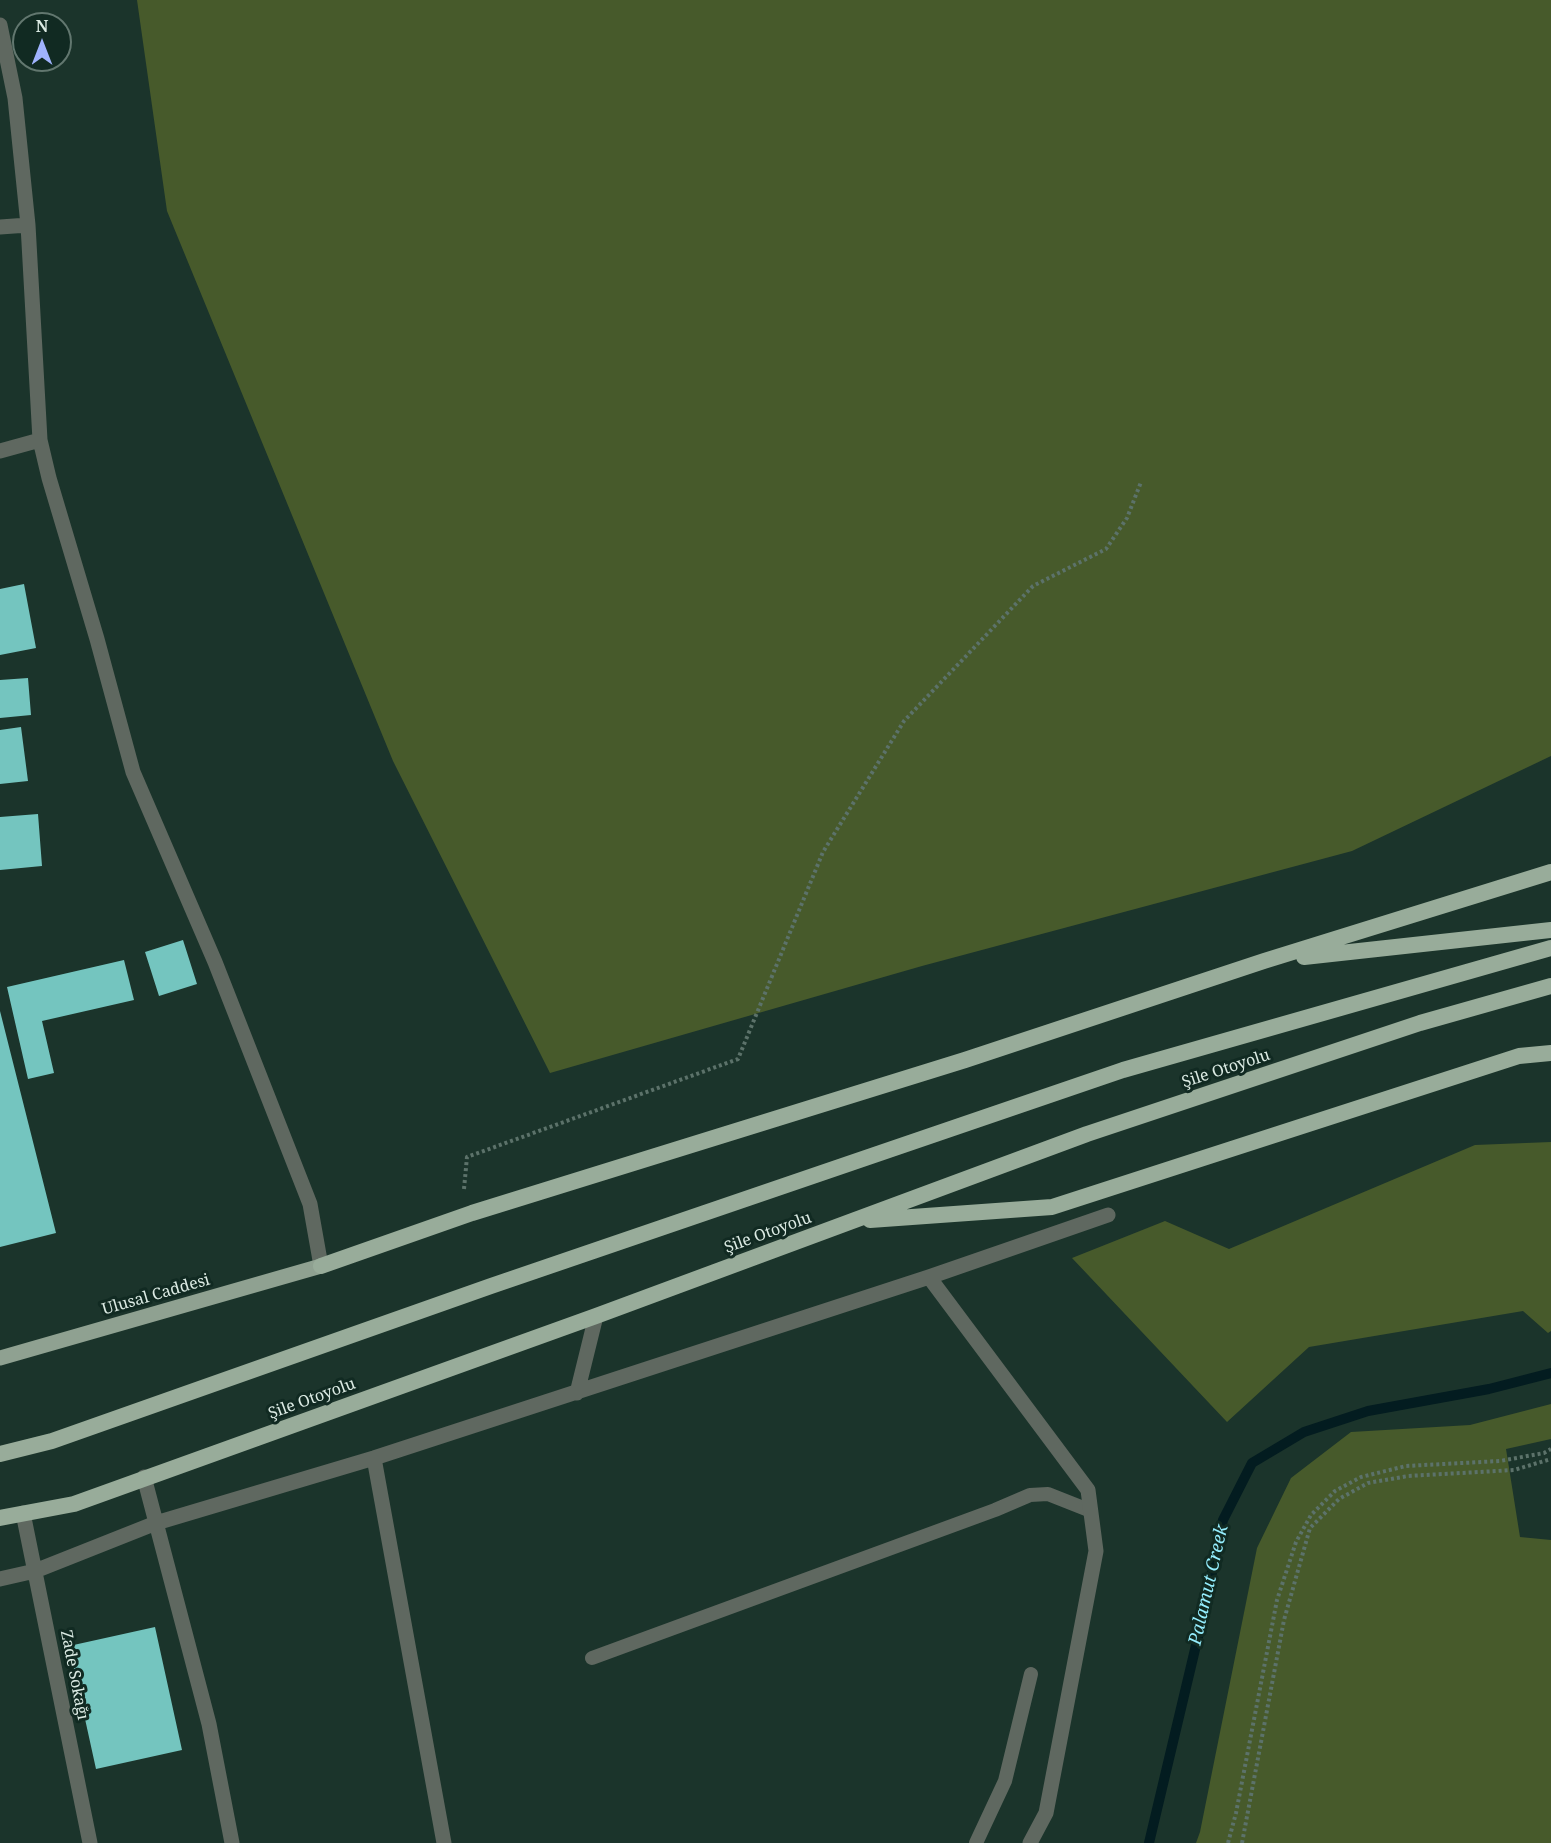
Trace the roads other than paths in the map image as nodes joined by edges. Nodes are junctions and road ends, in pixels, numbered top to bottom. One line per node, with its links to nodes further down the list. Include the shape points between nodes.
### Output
1 (0, 25): 2 (street, via 15,98)
2 (28, 225): 3 (street); 4 (street)
3 (0, 227)
4 (40, 440): 5 (street); 14 (street, via 134,772 215,962 306,1193)
5 (0, 451)
6 (1551, 872): 9 (highway)
7 (1551, 930): 9 (highway)
8 (1551, 948): 19 (highway, Şile Otoyolu, via 1123,1070 52,1441)
9 (1264, 961): 14 (highway, via 965,1060 462,1216)
10 (1551, 986): 13 (highway, Şile Otoyolu, via 1420,1023 1109,1126)
11 (1551, 1053): 13 (highway, via 1519,1056 1052,1207)
12 (1108, 1215): 15 (street)
13 (851, 1221): 16 (highway, Şile Otoyolu)
14 (321, 1266): 17 (main road, Ulusal Caddesi)
15 (929, 1277): 18 (street); 22 (street, via 1088,1490)
16 (597, 1316): 18 (street); 21 (highway, Şile Otoyolu)
17 (0, 1358)
18 (577, 1393): 20 (street)
19 (0, 1454)
20 (374, 1458): 25 (street); 32 (street)
21 (144, 1477): 23 (highway, Şile Otoyolu, via 74,1504); 25 (street)
22 (1090, 1511): 28 (lane, via 1048,1494 1030,1495); 34 (street, via 1096,1551 1046,1813)
23 (23, 1513): 24 (highway, Şile Otoyolu); 26 (street, Zade Sokağı)
24 (0, 1518)
25 (156, 1523): 26 (street); 31 (street, via 209,1724)
26 (35, 1571): 27 (street); 30 (street, Zade Sokağı)
27 (0, 1579)
28 (592, 1658)
29 (1031, 1674): 33 (lane, via 1005,1781)
30 (90, 1843)
31 (232, 1843)
32 (444, 1843)
33 (975, 1843)
34 (1030, 1843)

